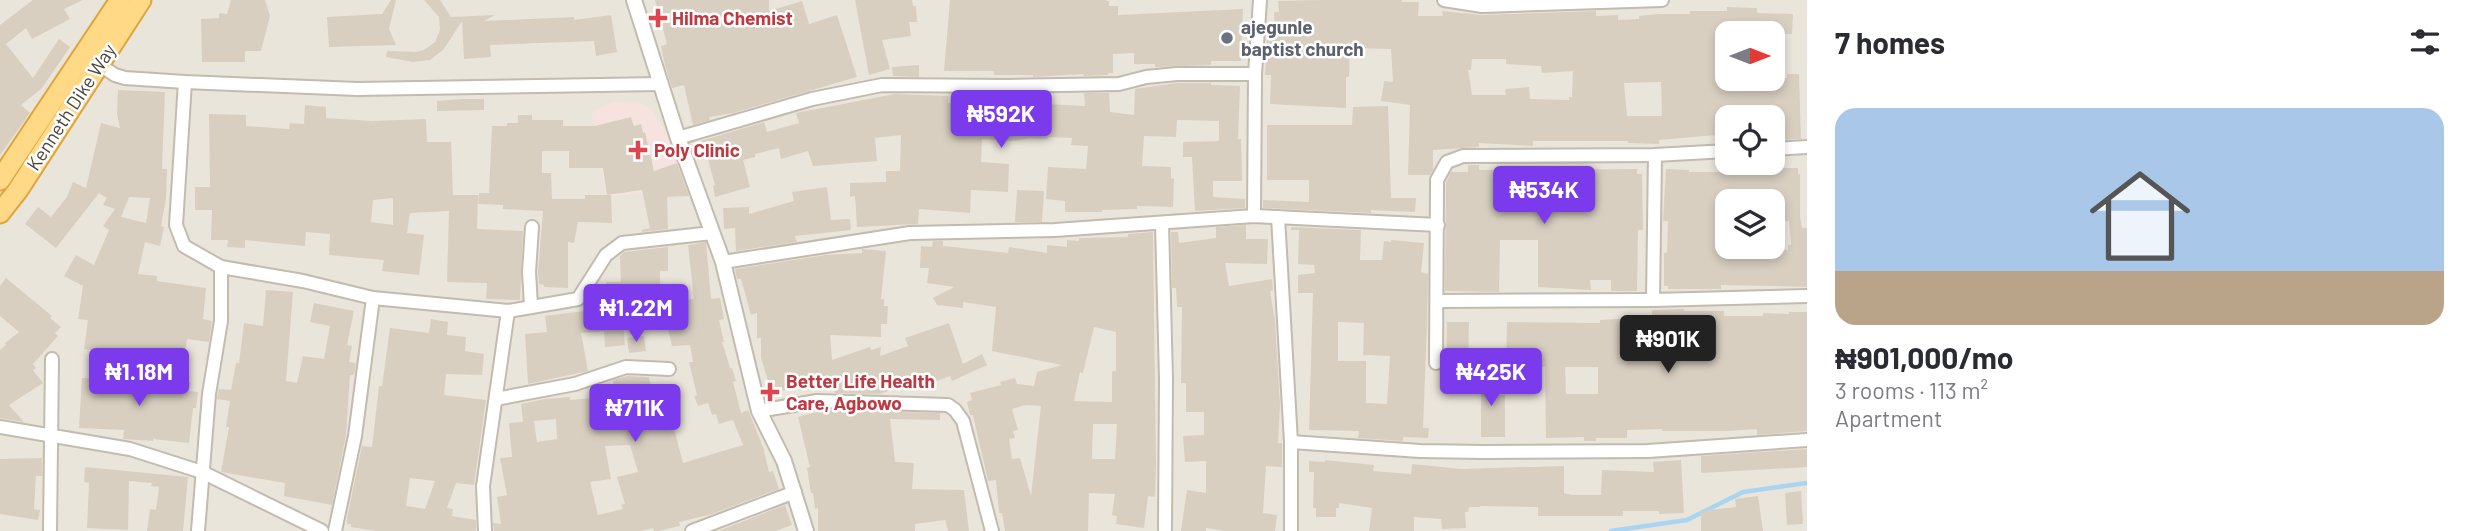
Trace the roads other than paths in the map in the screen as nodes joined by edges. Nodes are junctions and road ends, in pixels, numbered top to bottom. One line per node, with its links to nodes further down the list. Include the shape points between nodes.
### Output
1 (120, 0): 16 (highway, Kenneth Dike Way)
2 (141, 0): 7 (highway, Kenneth Dike Way)
3 (634, 0): 10 (street)
4 (1260, 0): 8 (street)
5 (1444, 0): 6 (street, via 1482,6)
6 (1662, 0)
7 (98, 64): 9 (street, via 125,78); 17 (highway, Kenneth Dike Way)
8 (1255, 74): 11 (street, via 1146,76 1119,84 882,85 812,99); 18 (street)
9 (185, 82): 10 (street, via 357,89); 25 (street, via 176,225 184,246)
10 (660, 85): 11 (street)
11 (678, 138): 23 (street)
12 (1807, 147): 13 (street)
13 (1785, 148)
14 (1715, 152): 15 (street)
15 (1656, 155): 21 (street, via 1463,156 1447,162 1437,180); 28 (street)
16 (0, 180)
17 (0, 213)
18 (1254, 216): 19 (street); 20 (street)
19 (1278, 217): 21 (street); 40 (street)
20 (1162, 223): 24 (street, via 910,233); 43 (street)
21 (1438, 225): 29 (street)
22 (532, 227): 30 (street)
23 (712, 233): 24 (street); 30 (street, via 622,243 606,256 578,299)
24 (723, 262): 36 (street)
25 (220, 267): 27 (street); 41 (street, via 221,321 208,394)
26 (1807, 296): 28 (street)
27 (373, 298): 31 (street); 47 (street, via 355,436)
28 (1653, 300): 29 (street)
29 (1437, 301): 33 (street)
30 (531, 305): 31 (street)
31 (508, 311): 35 (street)
32 (52, 359): 38 (street)
33 (1436, 363)
34 (669, 369): 35 (street, via 626,367 575,384)
35 (496, 399): 48 (street, via 483,486)
36 (759, 411): 42 (street); 51 (street, via 817,401 948,405 963,421)
37 (0, 427): 38 (street)
38 (51, 437): 41 (street, via 130,449); 44 (street)
39 (1807, 440): 40 (street, via 1648,450 1484,452)
40 (1291, 442): 52 (street)
41 (202, 472): 45 (street); 46 (street)
42 (795, 492): 49 (street); 50 (street)
43 (1165, 528)
44 (50, 531)
45 (198, 531)
46 (322, 531)
47 (335, 531)
48 (485, 531)
49 (692, 531)
50 (807, 531)
51 (992, 531)
52 (1291, 531)

